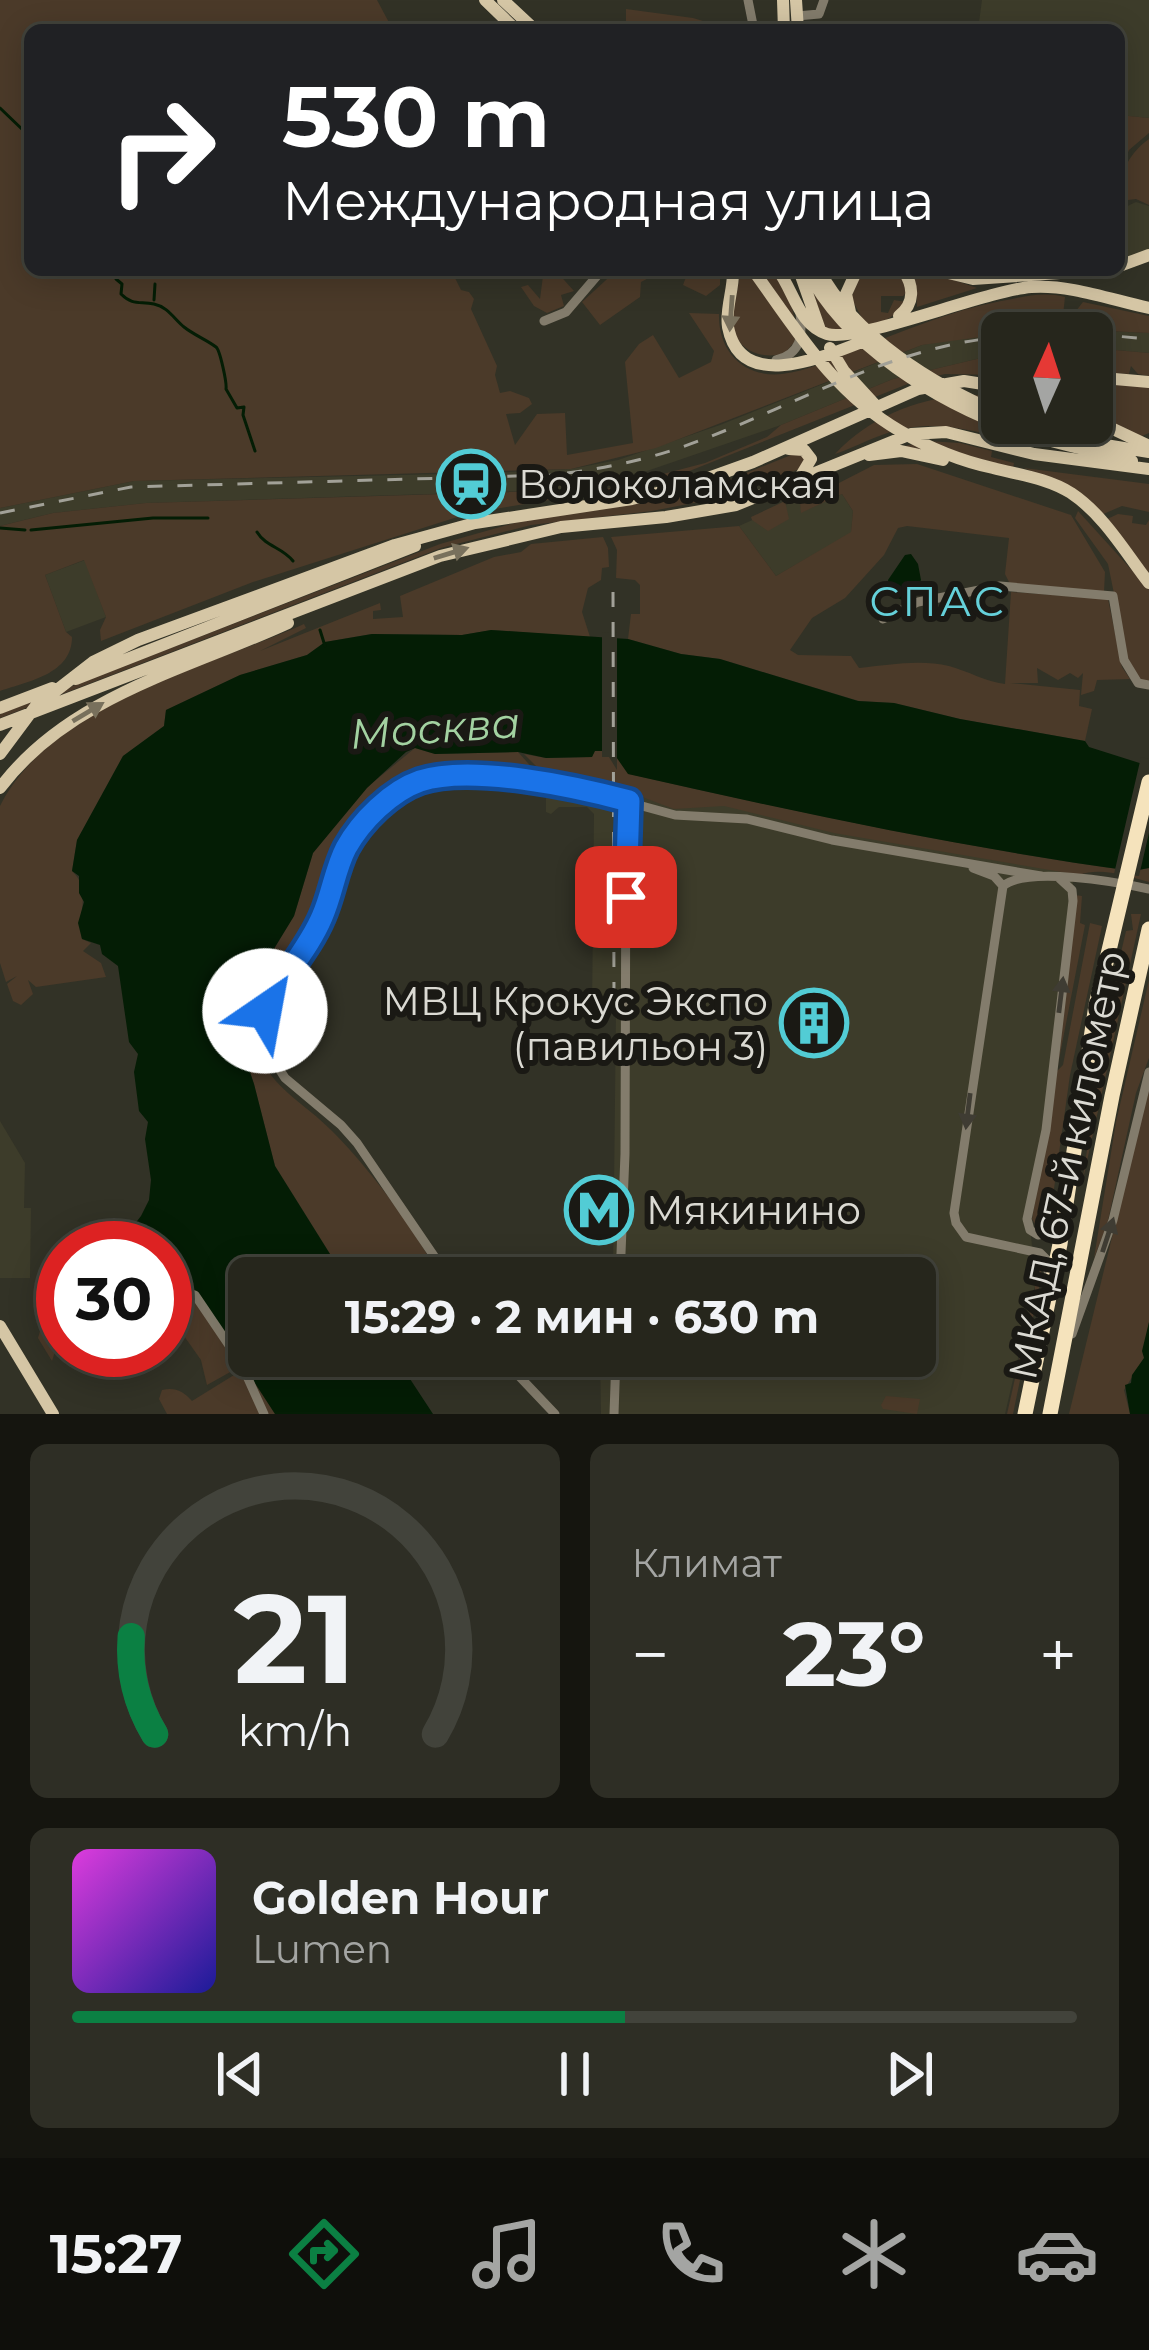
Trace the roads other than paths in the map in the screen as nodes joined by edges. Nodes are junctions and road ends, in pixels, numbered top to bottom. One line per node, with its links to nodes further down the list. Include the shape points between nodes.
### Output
1 (484, 0): 6 (main road)
2 (503, 0): 7 (main road)
3 (796, 0): 5 (main road)
4 (824, 0): 5 (street, via 819,14)
5 (797, 23)
6 (510, 24)
7 (529, 24)
8 (597, 276): 26 (street, via 570,308)
9 (732, 276): 28 (main road, one-way to 28, via 727,323)
10 (757, 276): 35 (main road, via 834,380)
11 (782, 276): 23 (main road)
12 (803, 276): 23 (main road)
13 (809, 276): 25 (main road)
14 (823, 276): 25 (main road)
15 (854, 276): 25 (main road, via 846,294)
16 (906, 276): 27 (main road, via 910,302)
17 (961, 276): 20 (main road)
18 (1031, 276): 20 (main road)
19 (1047, 276): 21 (main road)
20 (973, 279): 21 (main road)
21 (980, 296): 22 (main road, via 1045,287); 24 (main road)
22 (1149, 308)
23 (806, 311): 27 (main road, via 813,327 832,336); 28 (street, via 790,356 772,361); 35 (main road, via 861,392)
24 (930, 311): 27 (main road); 28 (main road, via 794,364 770,366)
25 (849, 320): 32 (main road, via 899,367)
26 (544, 321)
27 (885, 325)
28 (742, 353)
29 (1113, 378): 31 (main road)
30 (981, 382): 38 (main road, via 907,392)
31 (1149, 382)
32 (961, 400): 33 (main road); 41 (main road, via 1016,431)
33 (981, 407)
34 (1113, 430): 37 (main road)
35 (925, 444): 45 (main road, via 1075,495)
36 (1105, 444): 37 (main road)
37 (1149, 449)
38 (782, 450): 43 (main road, via 801,448 811,459); 44 (main road, via 664,492)
39 (1034, 454): 40 (main road, via 929,431); 41 (main road); 42 (main road)
40 (847, 460): 43 (main road); 45 (main road, via 914,452 1042,487 1086,514)
41 (1149, 468)
42 (1149, 478)
43 (790, 485): 47 (main road, one-way to 43, via 500,539 704,512)
44 (496, 520): 50 (main road); 52 (main road, via 395,545 115,650 35,707)
45 (1130, 558): 46 (main road)
46 (1149, 583)
47 (341, 593): 51 (main road); 54 (main road, one-way to 47, via 49,737 104,702)
48 (883, 620): 49 (street, via 918,602 1000,586 1113,596 1124,660)
49 (1149, 685)
50 (0, 708)
51 (0, 725)
52 (0, 754)
53 (1149, 782): 63 (highway, МКАД, 67-й километр, via 1096,1005)
54 (0, 788)
55 (629, 801): 56 (street); 64 (street, via 535,780 437,778 404,788 344,851 313,936 265,1011 265,1042 285,1078 357,1143); 65 (street)
56 (952, 860): 57 (street); 59 (street)
57 (1041, 876): 58 (street); 59 (street)
58 (1060, 879): 60 (street); 63 (street, one-way to 58, via 1051,1231 1033,1233 1027,1219 1046,1130 1073,902)
59 (1003, 886): 67 (street, one-way to 67, via 954,1213 966,1237 1046,1257)
60 (1149, 889)
61 (1149, 929): 72 (highway, МКАД, 67-й километр)
62 (1149, 1072): 72 (street, one-way to 62, via 1113,1220)
63 (1067, 1191): 67 (highway, МКАД, 67-й километр)
64 (435, 1257)
65 (621, 1257)
66 (192, 1294): 74 (street, via 242,1363)
67 (1049, 1303): 77 (highway, МКАД, 67-й километр)
68 (0, 1327): 69 (main road)
69 (6, 1349): 73 (main road)
70 (520, 1377): 75 (street)
71 (615, 1377): 76 (street)
72 (1057, 1385): 78 (highway, МКАД, 67-й километр)
73 (53, 1414)
74 (264, 1414)
75 (555, 1414)
76 (614, 1414)
77 (1025, 1414)
78 (1050, 1414)

